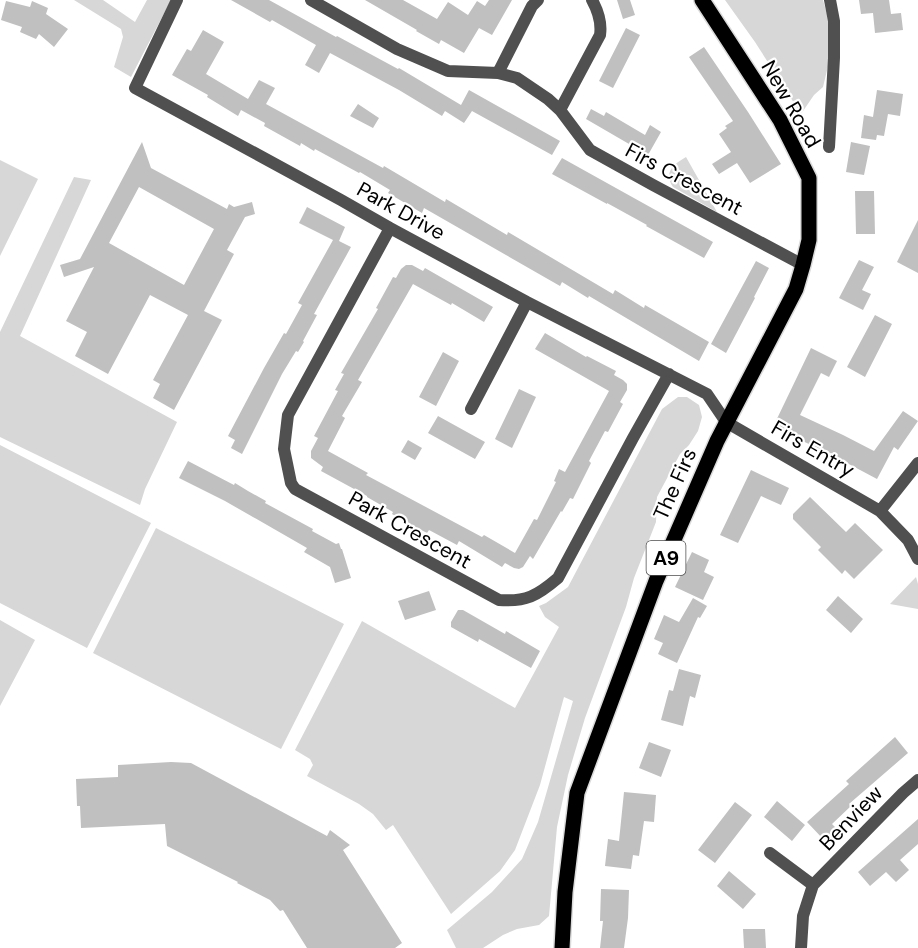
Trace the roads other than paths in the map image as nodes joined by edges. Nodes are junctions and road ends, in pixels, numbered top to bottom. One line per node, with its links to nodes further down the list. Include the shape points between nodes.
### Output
1 (177, 0): 10 (street, Park Drive, via 135,88)
2 (311, 0): 7 (street, Firs Crescent, via 397,49 448,71)
3 (538, 0): 7 (street)
4 (592, 0): 8 (street, via 600,35)
5 (702, 0): 11 (main road, New Road / A9, via 780,120 809,178)
6 (830, 0): 9 (street, via 834,58)
7 (498, 73): 8 (street, Firs Crescent, via 517,78)
8 (560, 110): 12 (street, Firs Crescent, via 590,150)
9 (829, 147)
10 (390, 228): 13 (street, Park Drive); 14 (street, Park Crescent, via 288,415 284,449 291,483 295,489 498,600 515,602 528,598 558,578)
11 (809, 240): 12 (main road, The Firs / A9)
12 (803, 265): 16 (main road, The Firs / A9, via 796,289)
13 (527, 302): 14 (street, Park Drive); 15 (street)
14 (669, 374): 16 (street, Park Drive, via 707,394)
15 (471, 409)
16 (726, 422): 18 (street, Firs Entry); 23 (main road, The Firs / A9, via 656,581 577,794)
17 (918, 463): 18 (street)
18 (880, 511): 19 (street, Firs Entry, via 908,540)
19 (918, 559)
20 (918, 780): 22 (street, Benview)
21 (770, 853): 22 (street)
22 (813, 885): 24 (street, Benview, via 803,916)
23 (562, 948)
24 (801, 948)

